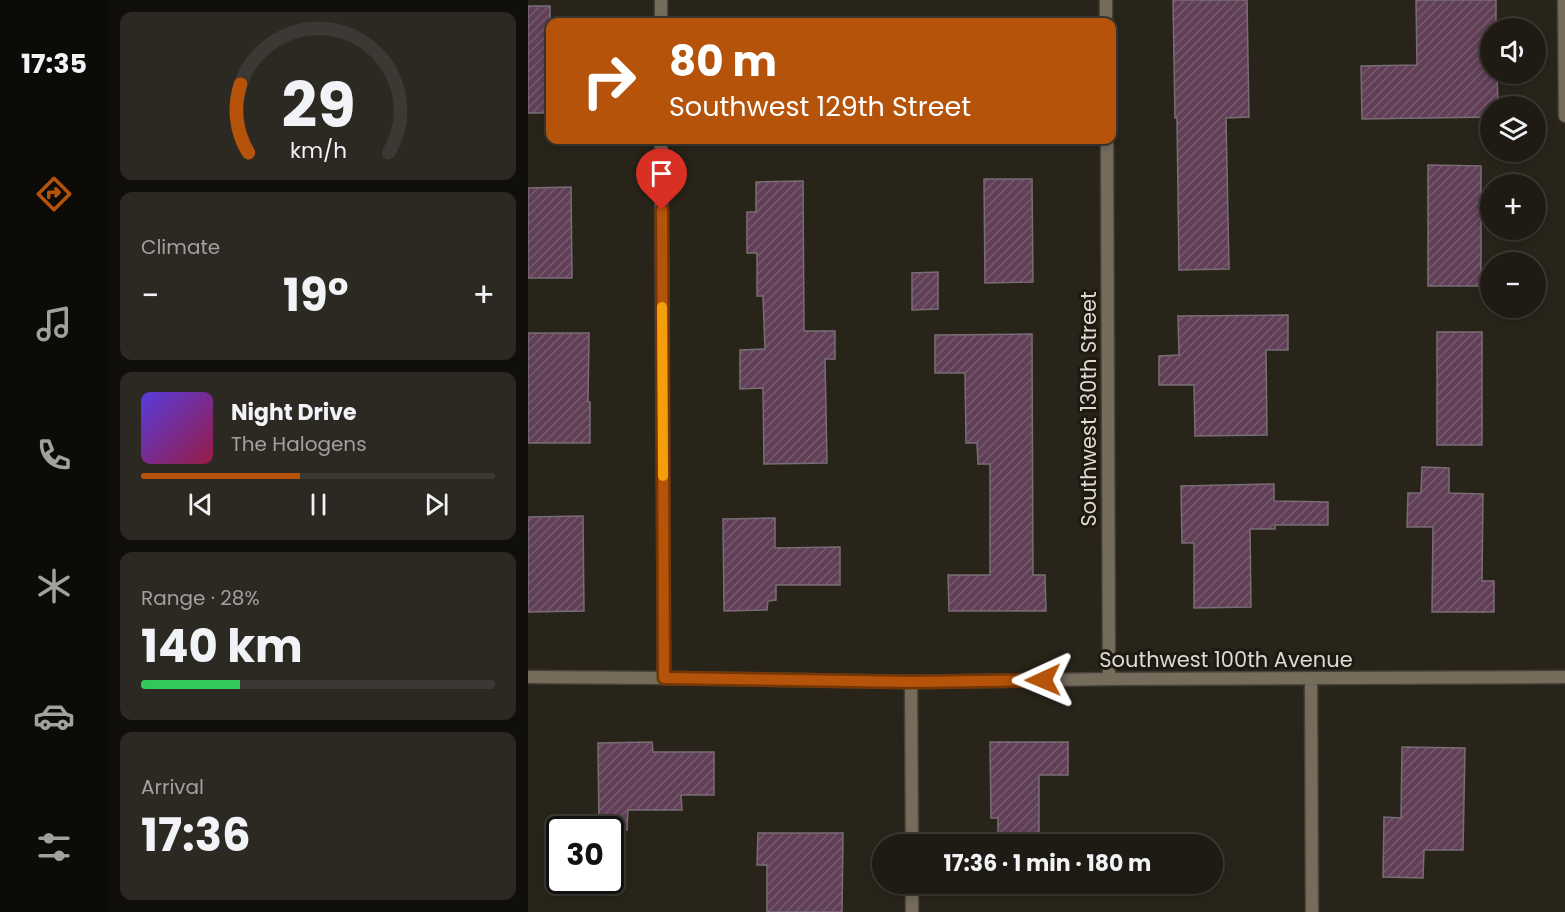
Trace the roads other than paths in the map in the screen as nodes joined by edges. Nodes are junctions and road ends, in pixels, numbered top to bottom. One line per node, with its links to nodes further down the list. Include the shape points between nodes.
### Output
1 (661, 0): 4 (street)
2 (1106, 0): 5 (street)
3 (1564, 0): 6 (street)
4 (661, 18)
5 (1106, 18)
6 (1565, 116)
7 (661, 144): 11 (street)
8 (1107, 144): 13 (street, Southwest 130th Street)
9 (528, 677): 11 (street, Southwest 100th Avenue)
10 (1565, 677): 12 (street, Southwest 100th Avenue)
11 (664, 678): 14 (street, Southwest 100th Avenue)
12 (1311, 678): 13 (street, Southwest 100th Avenue); 18 (street)
13 (1109, 679): 14 (street, Southwest 100th Avenue)
14 (911, 682): 15 (street)
15 (912, 834)
16 (912, 894): 17 (street)
17 (912, 912)
18 (1312, 912)

